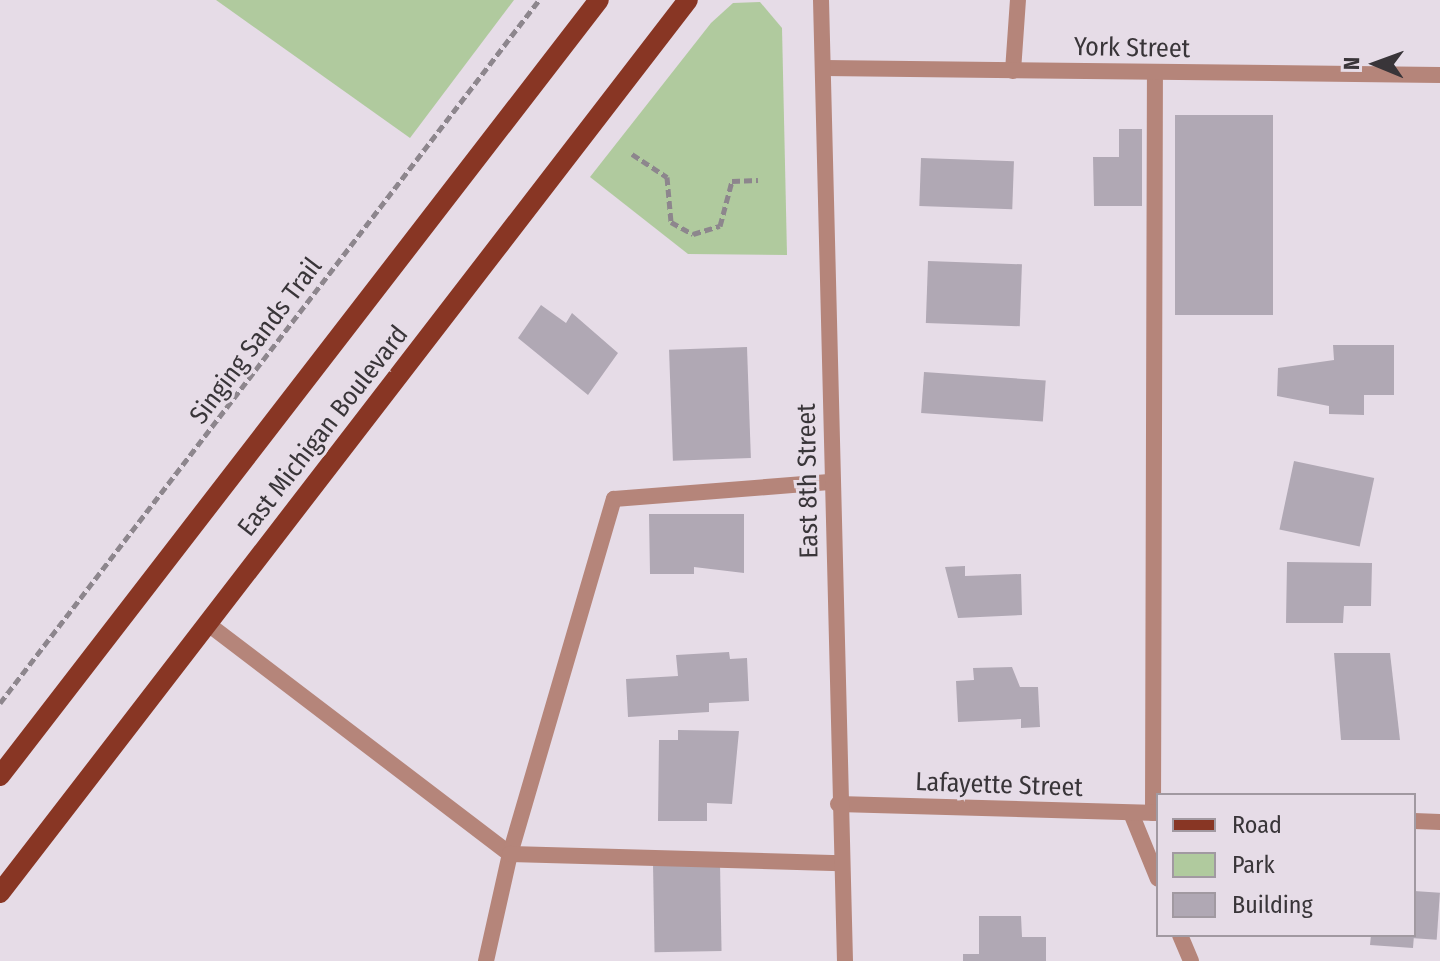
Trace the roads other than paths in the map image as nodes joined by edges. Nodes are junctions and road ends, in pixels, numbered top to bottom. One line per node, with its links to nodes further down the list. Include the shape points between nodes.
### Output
1 (599, 0): 11 (main road, East Michigan Boulevard)
2 (688, 0): 10 (main road, East Michigan Boulevard)
3 (821, 0): 5 (street, East 8th Street)
4 (1018, 0): 6 (street)
5 (824, 68): 6 (street, York Street); 9 (street, East 8th Street)
6 (1013, 71): 7 (street, York Street)
7 (1155, 72): 8 (street, York Street); 14 (street)
8 (1440, 75)
9 (832, 482): 12 (street, East 8th Street); 17 (street, via 614,499)
10 (208, 624): 17 (street); 20 (main road, East Michigan Boulevard)
11 (0, 776)
12 (838, 804): 13 (street, Lafayette Street); 18 (street, East 8th Street)
13 (1131, 813): 14 (street, Lafayette Street); 19 (street)
14 (1156, 813)
15 (1416, 821): 16 (street)
16 (1440, 822)
17 (510, 854): 18 (street); 22 (street)
18 (841, 863): 23 (street, East 8th Street)
19 (1156, 874)
20 (0, 893)
21 (1181, 937): 24 (street)
22 (486, 961)
23 (845, 961)
24 (1191, 961)

